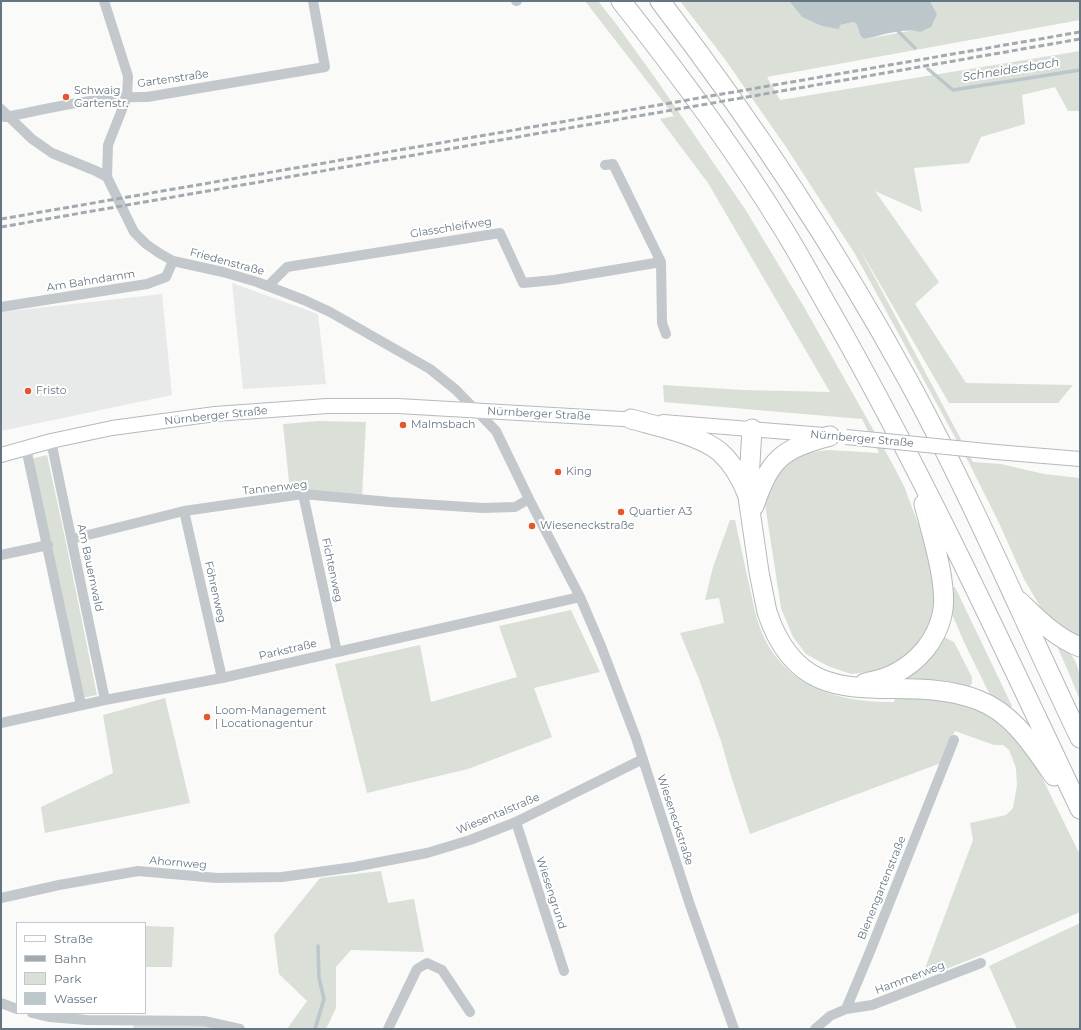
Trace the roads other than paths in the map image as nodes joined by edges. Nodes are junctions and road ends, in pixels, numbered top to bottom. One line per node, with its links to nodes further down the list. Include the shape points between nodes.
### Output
1 (104, 1): 5 (street, via 128,76)
2 (313, 1): 5 (street, Gartenstraße, via 324,67 147,97)
3 (621, 1): 22 (highway, via 686,86 784,230)
4 (660, 1): 31 (highway, via 710,66 760,139 813,218 852,283 908,380 949,459)
5 (127, 97): 6 (street, Gartenstraße); 8 (street, via 108,145)
6 (4, 114): 8 (street, via 52,153)
7 (606, 165): 10 (street, via 613,164)
8 (107, 177): 9 (street, Friedenstraße, via 134,232 146,244)
9 (173, 261): 11 (street, Friedenstraße, via 223,272); 12 (street, Am Bahndamm, via 166,277 147,284)
10 (661, 262): 11 (street, Glasschleifweg, via 523,283 500,233 287,267); 13 (street, via 662,323)
11 (268, 286): 14 (street, Friedenstraße, via 330,312 430,369 456,390)
12 (1, 307)
13 (666, 334)
14 (475, 411): 15 (main road, Nürnberger Straße); 18 (main road, Nürnberger Straße, via 398,406 328,406 207,415 112,428); 25 (street, Wieseneckstraße, via 496,431)
15 (631, 419): 16 (main road, Nürnberger Straße); 24 (highway, via 692,438 719,452 734,468)
16 (752, 429): 17 (main road, Nürnberger Straße); 24 (highway)
17 (838, 437): 21 (main road, Nürnberger Straße, bridge); 27 (highway, via 811,441 783,454 764,478)
18 (51, 441): 19 (main road, Nürnberger Straße); 28 (street, Am Bauernwald)
19 (26, 448): 20 (main road, Nürnberger Straße); 29 (street)
20 (1, 455)
21 (1080, 459)
22 (913, 464): 36 (highway, via 935,545 943,593 943,614 936,635 917,659 892,675); 43 (highway, via 1008,655)
23 (303, 494): 25 (street, Tannenweg, via 483,508 515,507); 26 (street, Tannenweg); 34 (street, Fichtenweg)
24 (748, 497): 27 (highway)
25 (529, 499): 32 (street, Wieseneckstraße)
26 (184, 511): 28 (street, Tannenweg); 35 (street, Föhrenweg)
27 (750, 517): 36 (highway, via 767,612 778,640 786,652 805,670 821,679)
28 (72, 539): 37 (street, Am Bauernwald)
29 (48, 545): 30 (street); 38 (street)
30 (1, 555)
31 (1013, 595): 33 (highway, via 1054,633); 40 (highway)
32 (580, 597): 34 (street, Parkstraße); 42 (street, Wieseneckstraße)
33 (1080, 647)
34 (337, 652): 35 (street, Parkstraße)
35 (222, 678): 37 (street, Parkstraße)
36 (846, 687): 44 (highway, via 962,695 993,708 1022,731)
37 (105, 700): 38 (street, Parkstraße)
38 (81, 705): 39 (street, Parkstraße)
39 (1, 722)
40 (1080, 738)
41 (954, 740): 52 (street, Bienengartenstraße)
42 (643, 759): 45 (street, Wiesentalstraße); 57 (street, Wieseneckstraße, via 690,905)
43 (1080, 809)
44 (1080, 815)
45 (516, 822): 46 (street, Wiesentalstraße, via 427,853); 49 (street, Wiesengrund)
46 (354, 868): 47 (street, Ahornweg, via 282,877 217,878 138,871)
47 (1, 898)
48 (981, 963): 52 (street, Hammerweg, via 872,1005)
49 (564, 971)
50 (1, 1003): 51 (street)
51 (16, 1009)
52 (846, 1009): 58 (street, via 830,1016)
53 (470, 1012): 56 (street, via 442,970 427,963 417,969)
54 (36, 1014): 55 (street, via 86,1020 204,1021)
55 (240, 1029)
56 (388, 1029)
57 (734, 1029)
58 (815, 1029)

